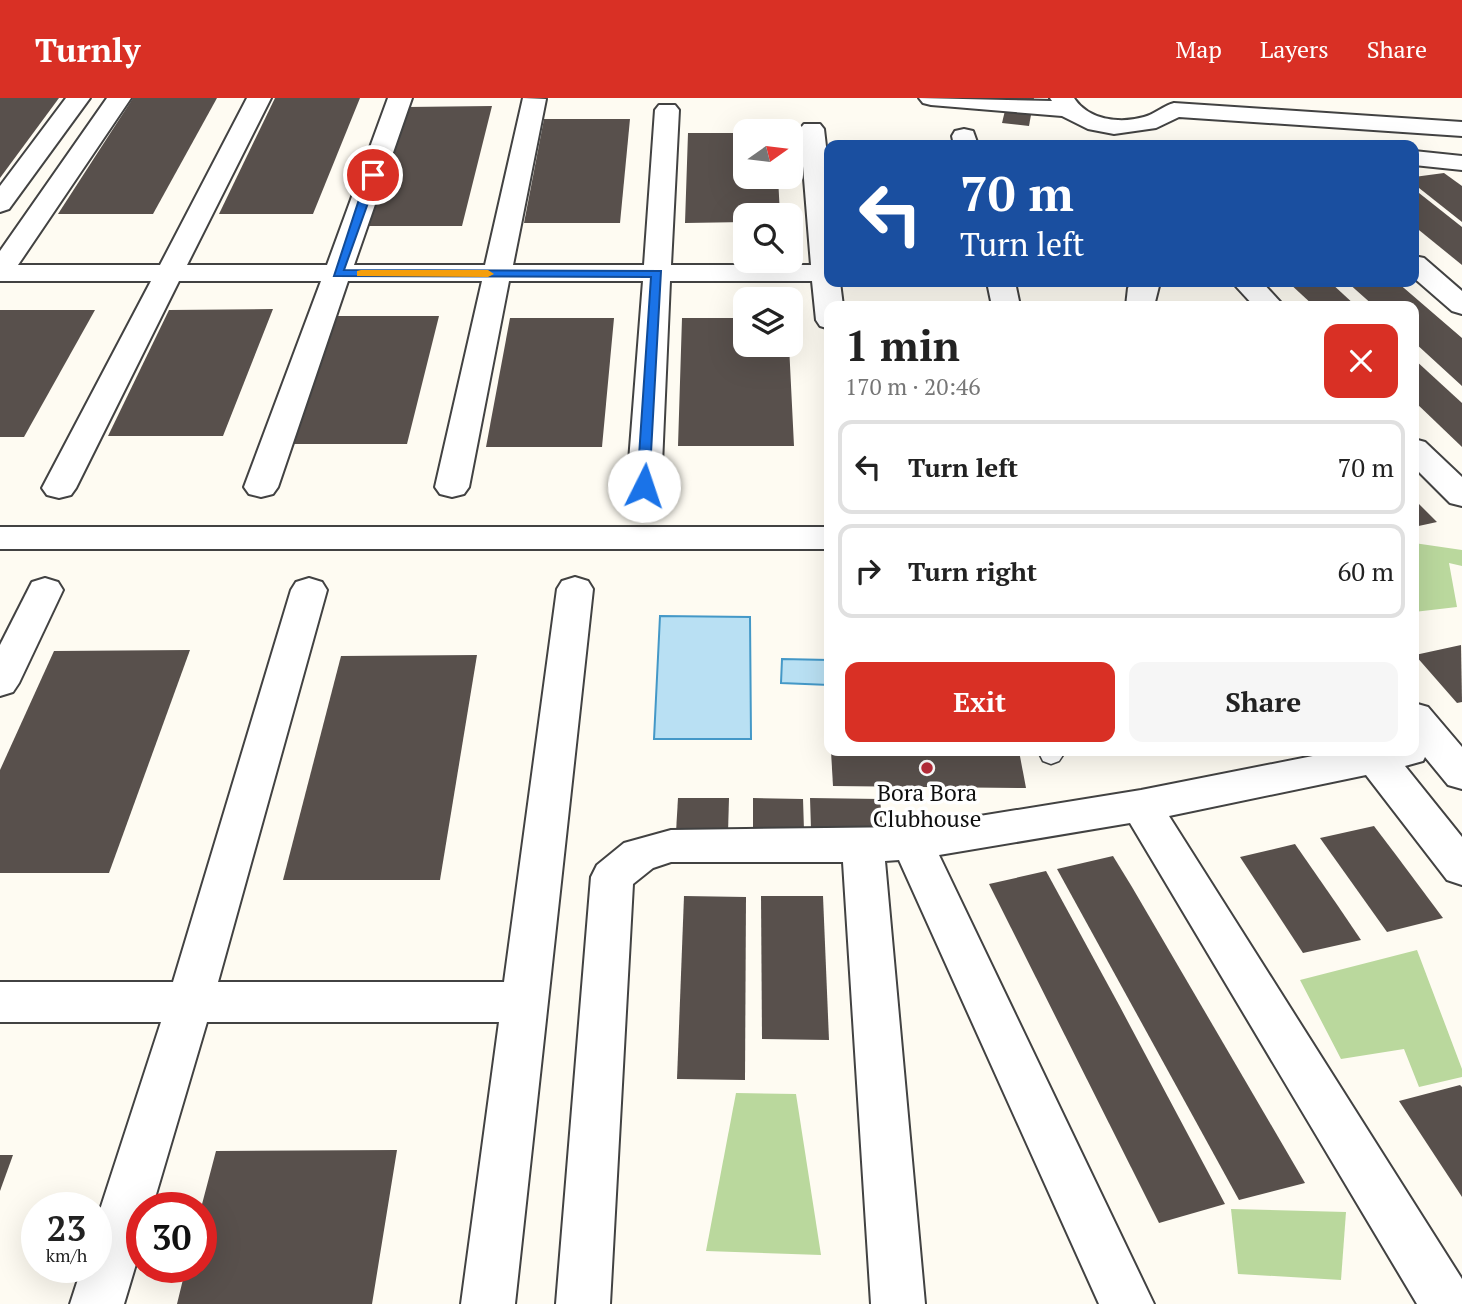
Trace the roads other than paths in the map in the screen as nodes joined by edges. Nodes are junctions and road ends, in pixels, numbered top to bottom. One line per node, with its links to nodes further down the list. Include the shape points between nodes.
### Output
1 (79, 98): 15 (street)
2 (120, 98): 19 (street)
3 (259, 98): 21 (street)
4 (400, 98): 22 (street)
5 (931, 98): 7 (street)
6 (534, 99): 23 (street)
7 (1064, 103): 12 (street, via 1080,118)
8 (1171, 104): 11 (street); 12 (street, via 1157,122)
9 (667, 110): 24 (street)
10 (812, 129): 16 (street)
11 (1462, 129)
12 (1124, 136)
13 (1419, 159): 14 (street)
14 (1462, 163)
15 (0, 204)
16 (824, 236)
17 (733, 254): 24 (street)
18 (803, 256): 20 (street)
19 (3, 262): 21 (street)
20 (824, 262)
21 (174, 263): 22 (street); 34 (street)
22 (341, 263): 23 (street); 32 (street)
23 (499, 263): 24 (street); 33 (street)
24 (658, 263): 25 (street); 31 (street)
25 (824, 263)
26 (1419, 268): 29 (street)
27 (1251, 287): 28 (street)
28 (1265, 301)
29 (1462, 305)
30 (1419, 454): 35 (street)
31 (644, 486)
32 (261, 487)
33 (452, 487)
34 (59, 488)
35 (1462, 496)
36 (0, 538): 37 (street)
37 (824, 538)
38 (575, 589): 52 (street)
39 (45, 590): 41 (street)
40 (309, 590): 51 (street)
41 (0, 683)
42 (1419, 748): 45 (street)
43 (1360, 756): 46 (street)
44 (1417, 756): 49 (street)
45 (1462, 774)
46 (1141, 806): 47 (street); 58 (street)
47 (912, 843): 48 (street); 57 (street)
48 (863, 846): 55 (street, via 671,846 639,855 612,877); 56 (street)
49 (1462, 868)
50 (0, 1002): 51 (street)
51 (190, 1002): 52 (street); 53 (street)
52 (526, 1002): 54 (street)
53 (97, 1304)
54 (488, 1304)
55 (583, 1304)
56 (898, 1304)
57 (1127, 1304)
58 (1447, 1304)

